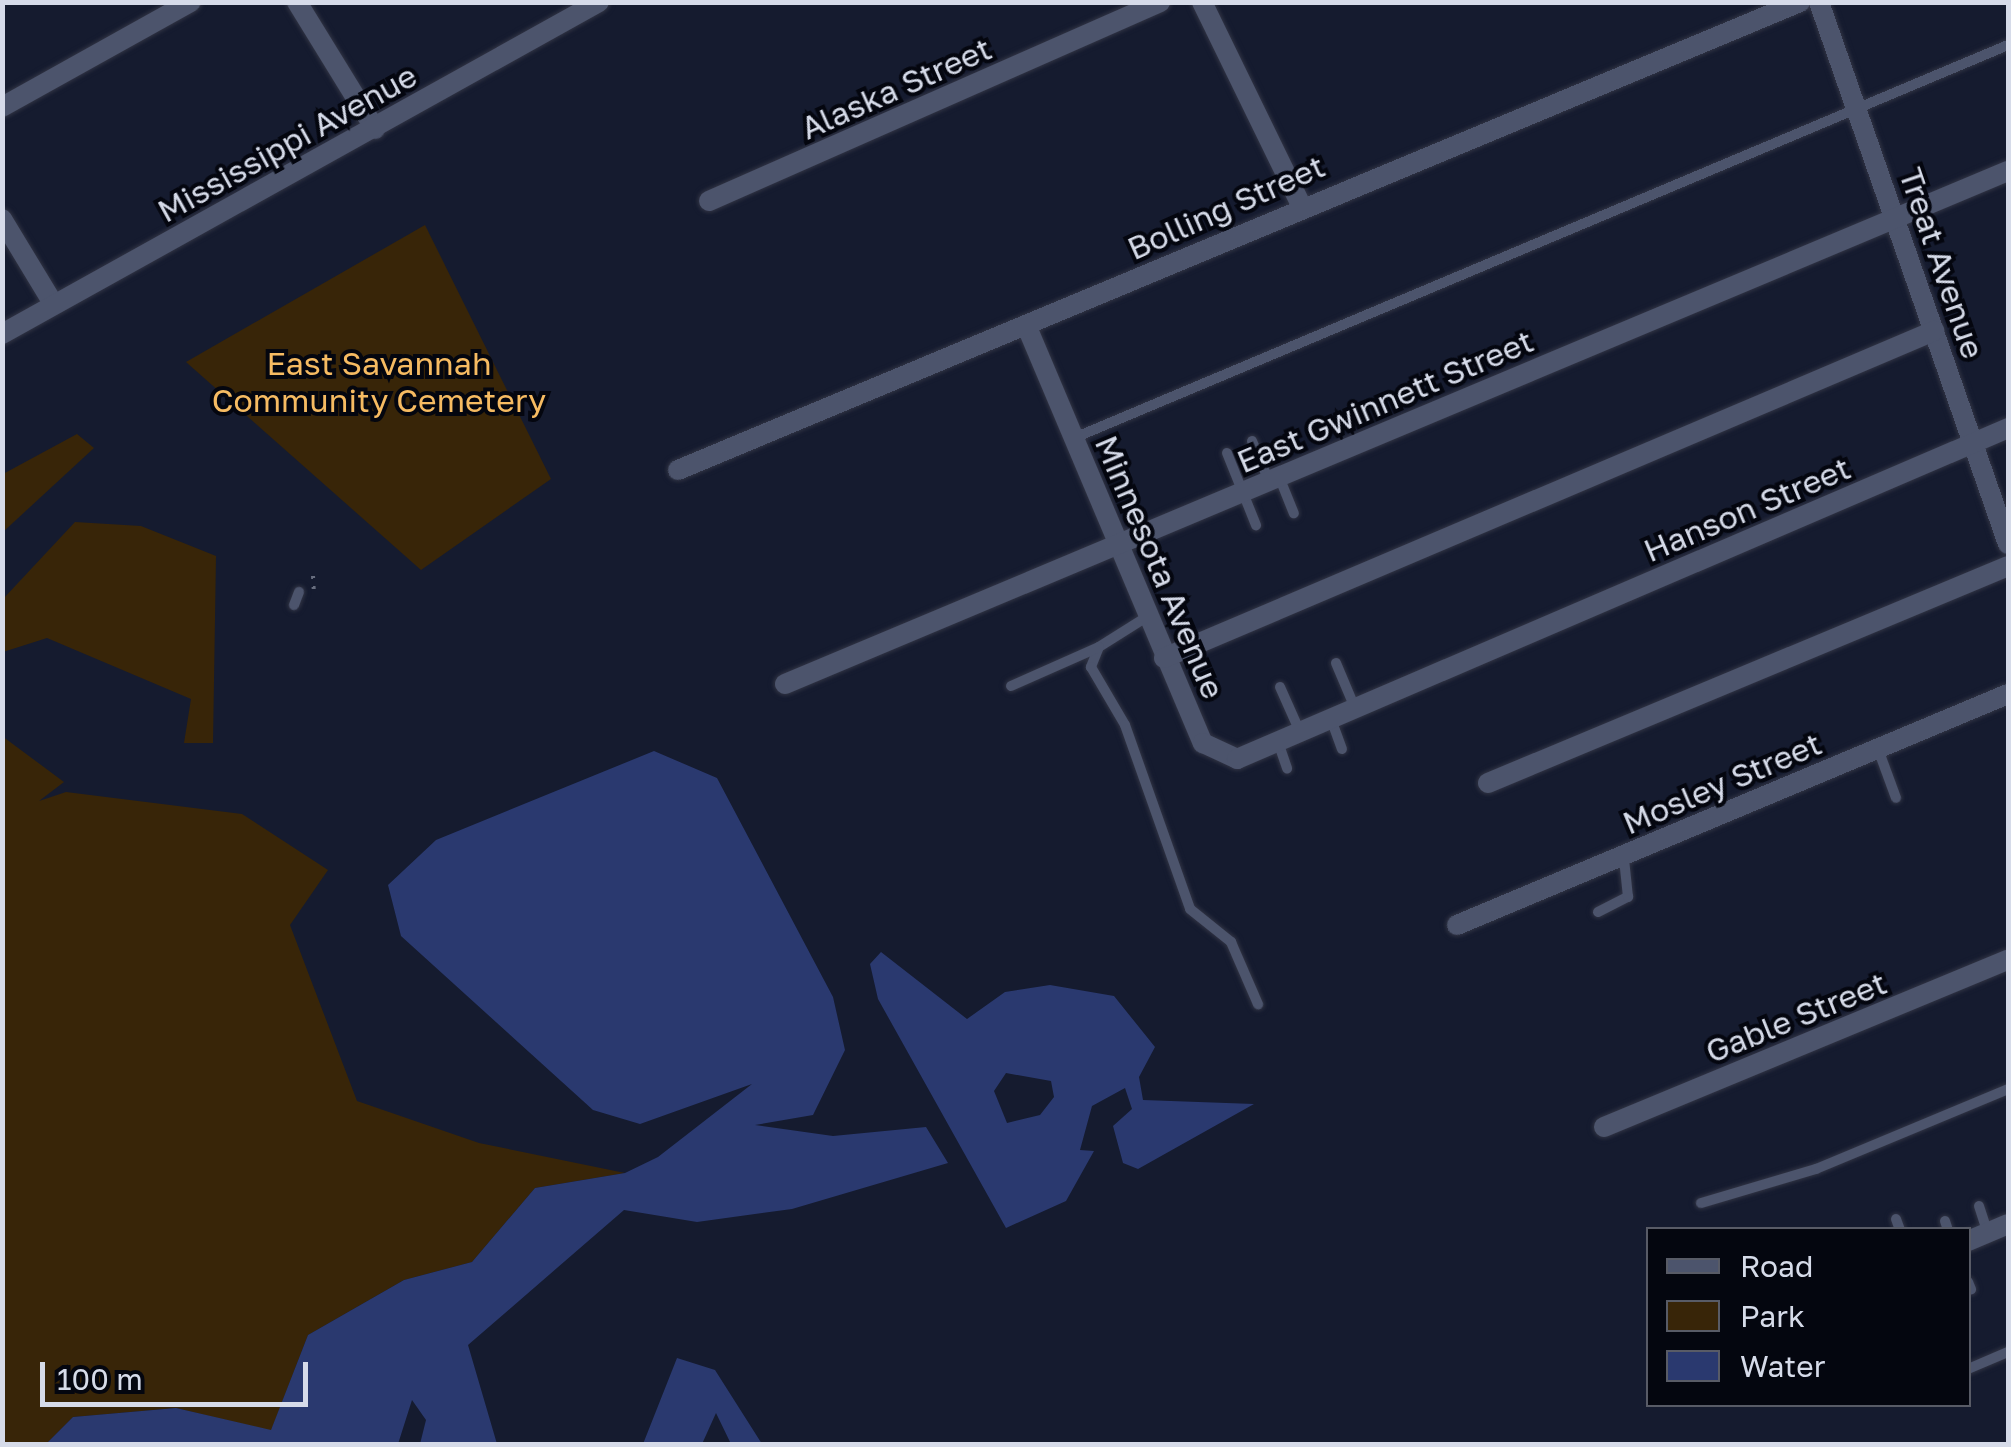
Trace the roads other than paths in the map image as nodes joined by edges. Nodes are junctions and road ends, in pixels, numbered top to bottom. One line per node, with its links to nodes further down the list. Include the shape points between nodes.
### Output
1 (191, 2): 9 (street)
2 (297, 2): 11 (street)
3 (599, 2): 11 (street, Mississippi Avenue)
4 (1160, 2): 13 (street, Alaska Street)
5 (1202, 2): 14 (street)
6 (1800, 2): 14 (street, Bolling Street)
7 (1819, 2): 10 (street, Treat Avenue)
8 (2008, 45): 10 (lane)
9 (2, 107)
10 (1858, 112): 15 (street, Treat Avenue); 22 (lane, via 1558,227)
11 (375, 129): 17 (street, Mississippi Avenue)
12 (2008, 170): 15 (street, East Gwinnett Street)
13 (709, 200)
14 (1301, 205): 18 (street, Bolling Street)
15 (1894, 217): 19 (street, Treat Avenue); 27 (street, East Gwinnett Street)
16 (2, 220): 17 (street)
17 (54, 305): 20 (street, Mississippi Avenue)
18 (1027, 327): 22 (street, Minnesota Avenue); 26 (street, Bolling Street)
19 (1934, 331): 24 (street, Treat Avenue); 39 (street)
20 (2, 334)
21 (2008, 428): 24 (street, Hanson Street)
22 (1074, 438): 32 (street, Minnesota Avenue)
23 (1252, 441): 27 (lane)
24 (1973, 443): 31 (street, Treat Avenue); 37 (street, Hanson Street)
25 (1228, 453): 28 (lane)
26 (678, 470)
27 (1275, 481): 28 (street, East Gwinnett Street); 29 (lane)
28 (1245, 494): 30 (lane); 32 (street, East Gwinnett Street)
29 (1294, 512)
30 (1256, 525)
31 (2008, 544)
32 (1114, 550): 36 (street, Minnesota Avenue); 41 (street, East Gwinnett Street)
33 (2008, 566): 52 (street)
34 (299, 592): 35 (lane)
35 (294, 605)
36 (1146, 618): 38 (lane); 39 (street, Minnesota Avenue)
37 (1510, 643): 45 (street, Minnesota Avenue)
38 (1098, 647): 42 (lane); 58 (lane, via 1091,667 1125,725 1168,862 1190,909 1231,942)
39 (1164, 658): 48 (street, Minnesota Avenue, via 1203,743 1237,760)
40 (1336, 663): 45 (lane)
41 (785, 684)
42 (1011, 686)
43 (1280, 687): 47 (lane)
44 (2008, 694): 50 (street, Mosley Street)
45 (1355, 709): 46 (street, Minnesota Avenue)
46 (1330, 720): 47 (street, Minnesota Avenue); 49 (lane)
47 (1300, 732): 48 (street, Minnesota Avenue)
48 (1278, 742): 51 (lane)
49 (1342, 749)
50 (1878, 749): 53 (lane); 54 (street, Mosley Street)
51 (1287, 768)
52 (1488, 783)
53 (1896, 798)
54 (1624, 858): 55 (lane, via 1628,897); 56 (street, Mosley Street)
55 (1598, 912)
56 (1457, 925)
57 (2008, 960): 60 (street, Gable Street)
58 (1258, 1004)
59 (2008, 1089): 61 (lane, via 1816,1170)
60 (1604, 1126)
61 (1702, 1203)
62 (1980, 1206): 64 (lane)
63 (2008, 1224): 64 (street)
64 (1978, 1237)
65 (2008, 1352): 66 (lane)
66 (1971, 1368)

